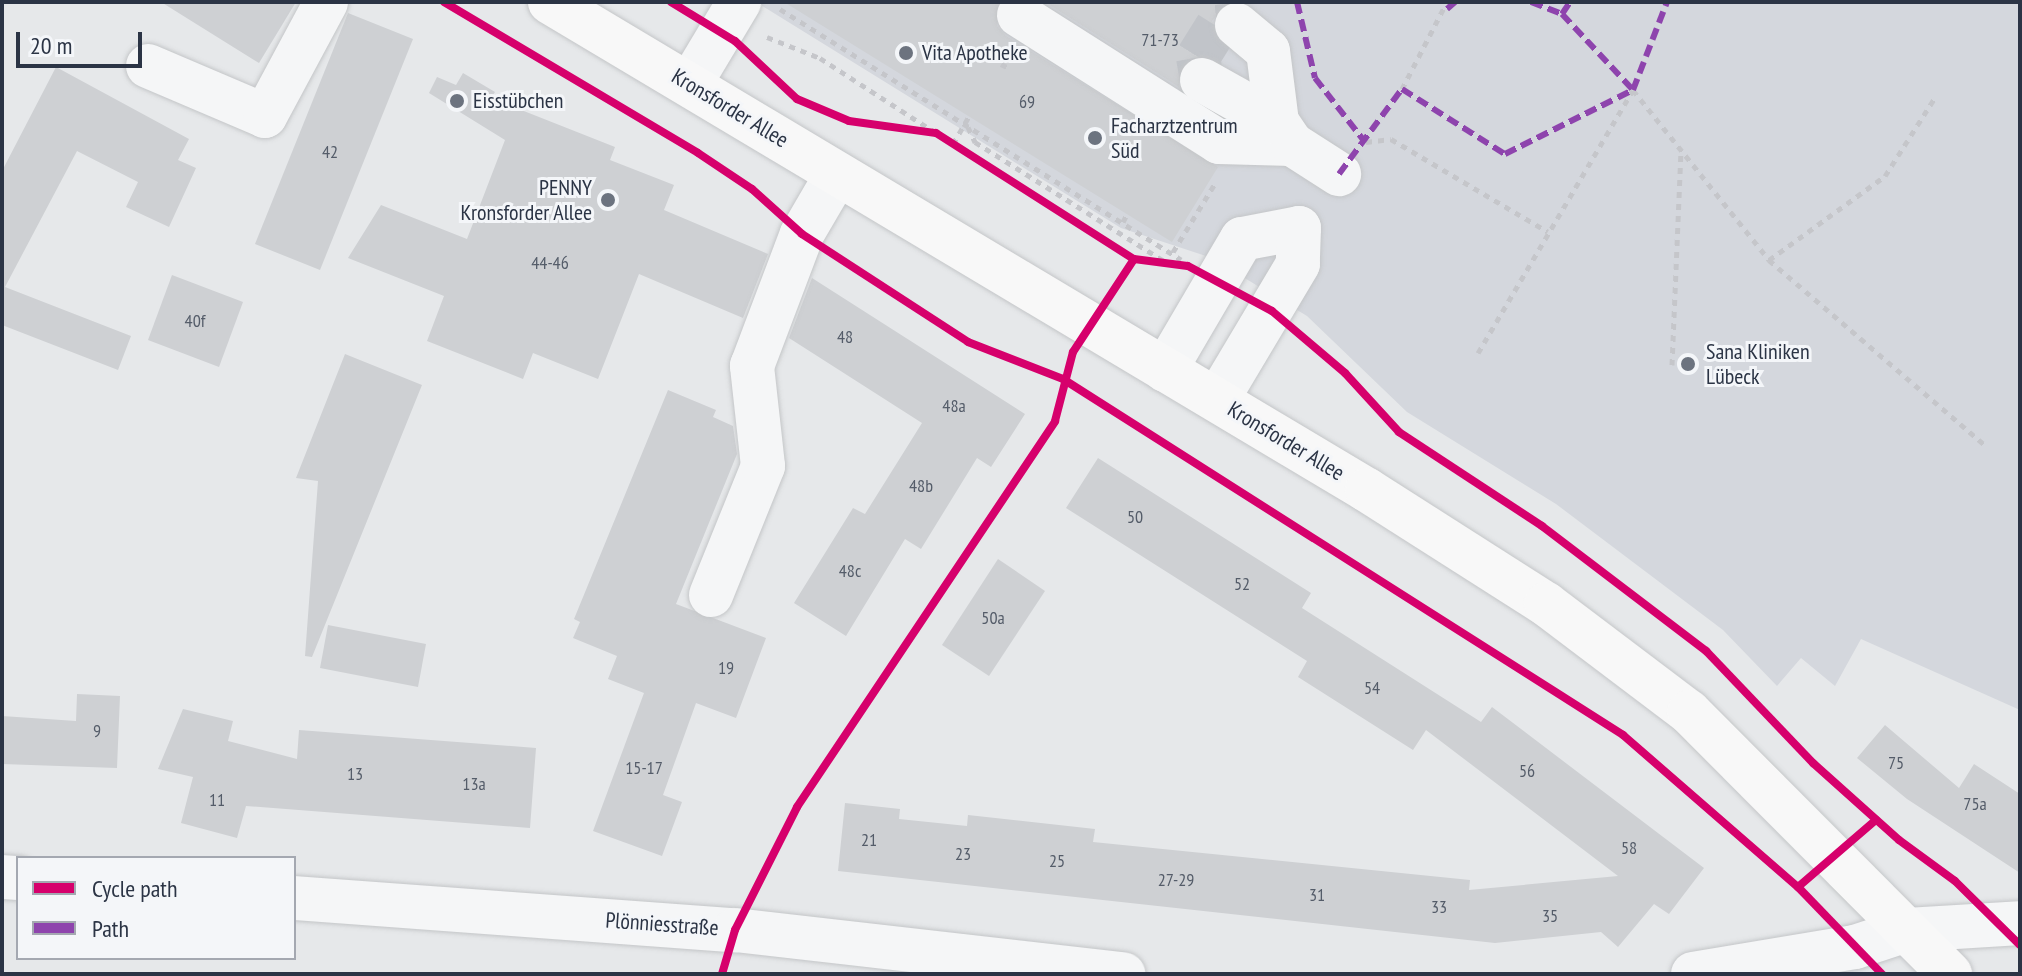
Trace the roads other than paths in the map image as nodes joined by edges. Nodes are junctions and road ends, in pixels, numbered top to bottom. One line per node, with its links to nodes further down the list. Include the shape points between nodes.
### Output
1 (326, 2): 6 (street, via 265,116)
2 (550, 2): 8 (main road, Kronsforder Allee)
3 (1019, 15): 9 (street, via 1219,142)
4 (732, 25): 8 (street)
5 (1237, 25): 9 (street, via 1268,51)
6 (148, 66)
7 (1202, 80): 9 (street)
8 (690, 84): 11 (main road, Kronsforder Allee)
9 (1284, 133): 10 (street)
10 (1352, 158)
11 (837, 174): 12 (main road, Kronsforder Allee); 14 (street, via 802,234 752,366 763,466)
12 (1165, 370): 13 (main road, Kronsforder Allee); 13 (street, via 1242,239 1298,246)
13 (1217, 400): 17 (main road, Kronsforder Allee, via 1458,547 1608,648 1689,712)
14 (711, 595)
15 (296, 898): 18 (street, Plönniesstraße, via 735,930)
16 (2020, 923): 17 (street)
17 (1907, 930): 19 (street, via 1855,947); 20 (main road, Kronsforder Allee)
18 (1124, 974)
19 (1693, 974)
20 (1950, 974)

